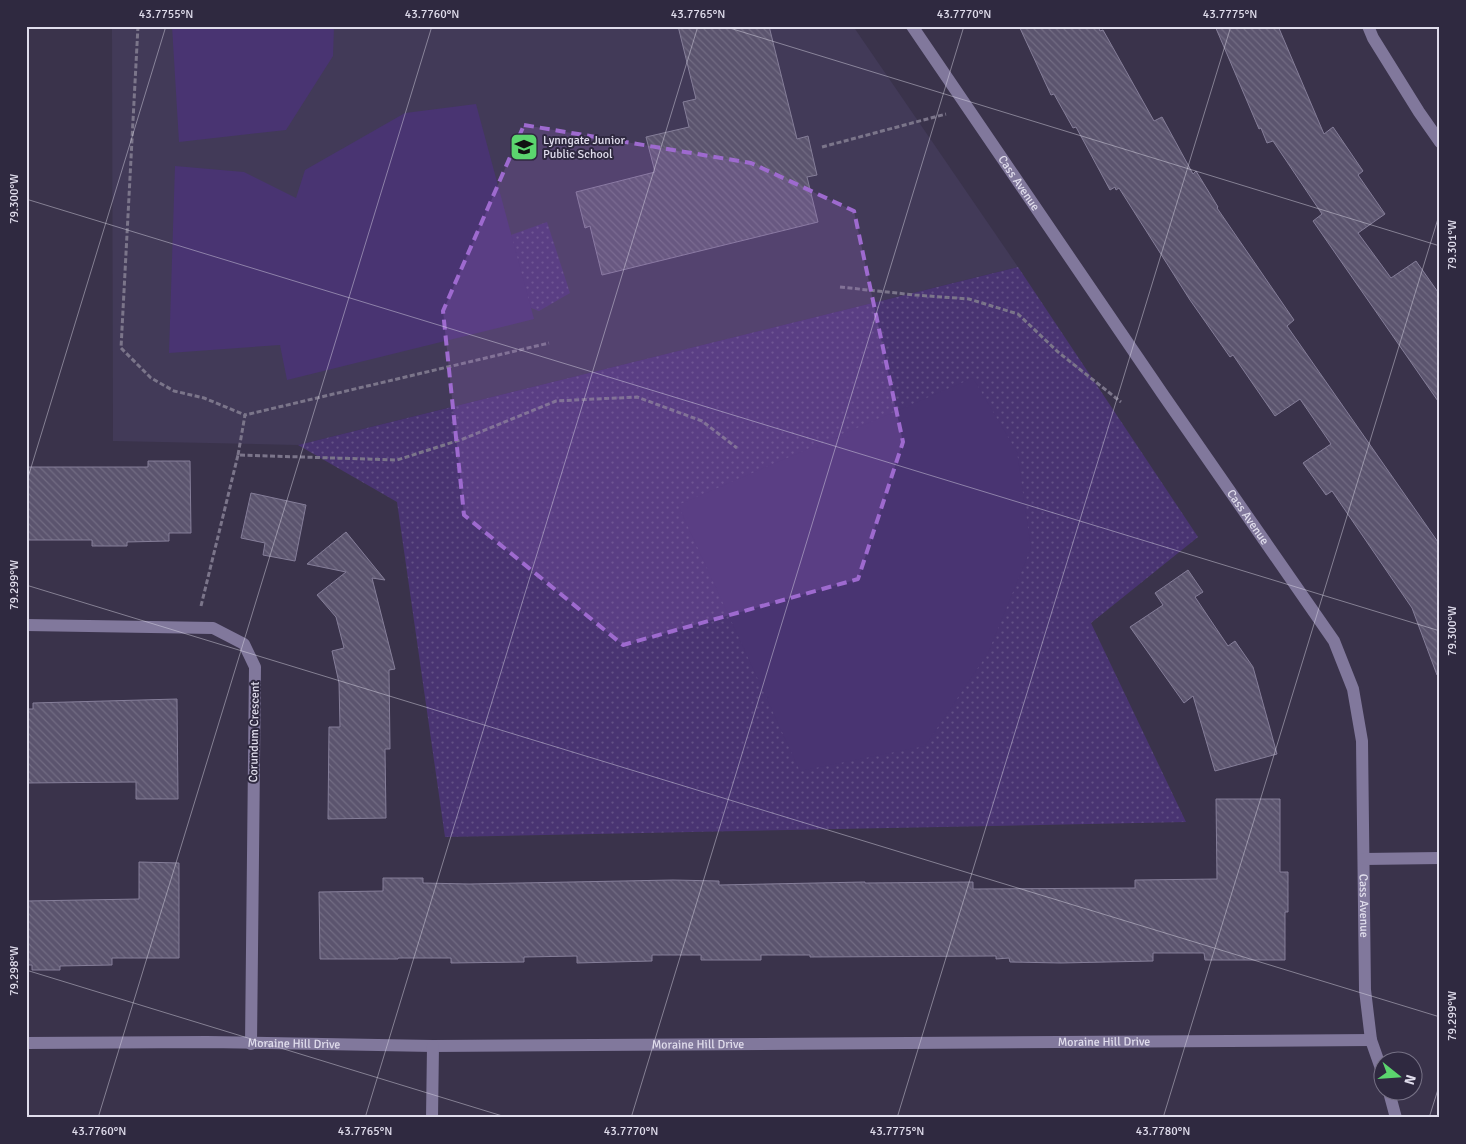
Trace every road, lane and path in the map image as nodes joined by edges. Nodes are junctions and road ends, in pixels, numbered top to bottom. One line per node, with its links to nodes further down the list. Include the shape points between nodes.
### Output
1 (138, 26): 10 (path, via 121,348 151,378 174,391 204,398)
2 (912, 26): 4 (street, Cass Avenue)
3 (1368, 26): 5 (street)
4 (968, 108): 6 (path); 16 (street, Cass Avenue, via 1334,640 1352,689 1362,740)
5 (1440, 142)
6 (822, 147)
7 (840, 288): 9 (path, via 969,299 1018,314 1058,352)
8 (549, 343): 10 (path)
9 (1121, 402)
10 (245, 415): 12 (path)
11 (737, 448): 12 (path, via 702,421 637,397 556,401 464,439 398,460)
12 (238, 455): 14 (path)
13 (26, 625): 14 (street, Corundum Crescent)
14 (196, 627): 19 (street, Corundum Crescent, via 213,628 244,644 255,666)
15 (1440, 858): 16 (street)
16 (1364, 860): 17 (street, Cass Avenue, via 1365,990)
17 (1371, 1040): 20 (street, Moraine Hill Drive); 21 (street, Cass Avenue)
18 (26, 1044): 19 (street, Moraine Hill Drive)
19 (251, 1044): 20 (street, Moraine Hill Drive)
20 (433, 1046): 23 (street)
21 (1375, 1052)
22 (1392, 1102): 24 (street)
23 (432, 1118)
24 (1396, 1118)

